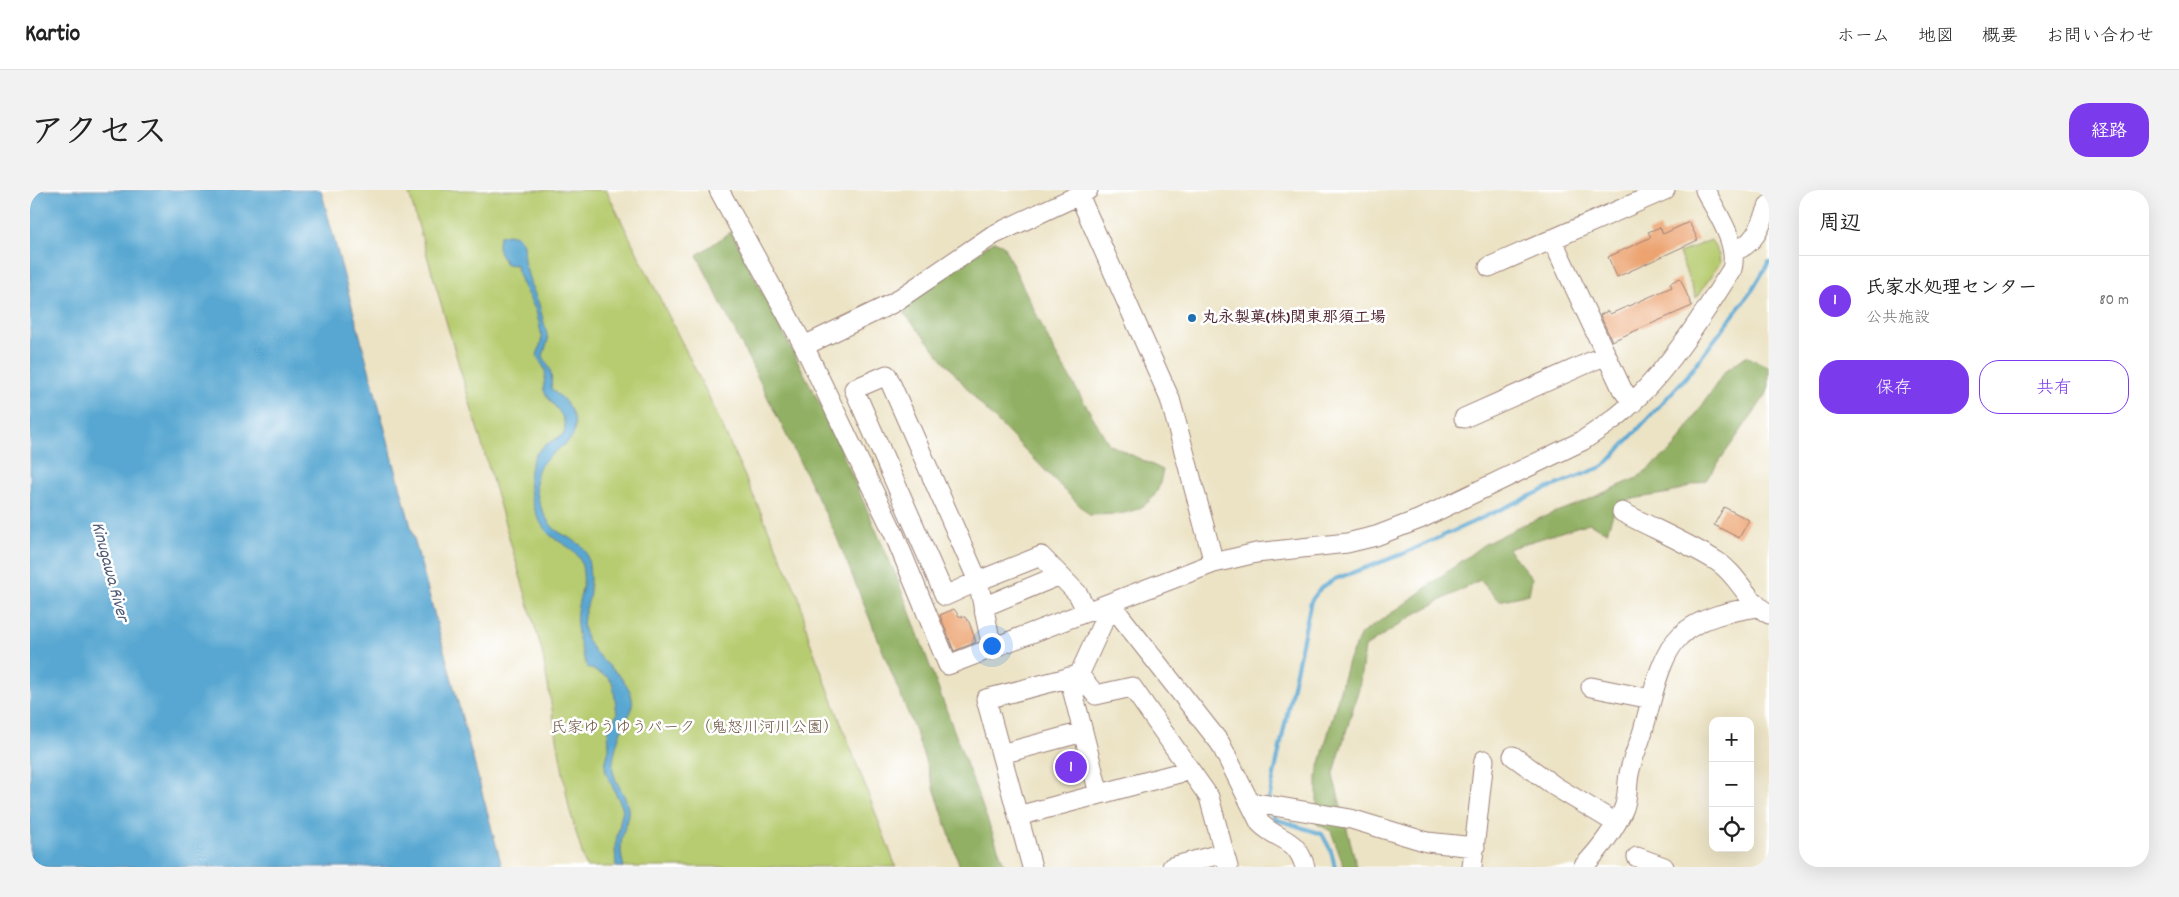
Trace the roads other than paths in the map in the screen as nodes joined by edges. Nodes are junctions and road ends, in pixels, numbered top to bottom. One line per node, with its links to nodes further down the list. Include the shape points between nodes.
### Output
1 (719, 190): 9 (street)
2 (1665, 190): 6 (street)
3 (1705, 190): 7 (street)
4 (1083, 192): 9 (street, via 993,235 893,303); 14 (street, via 1170,399)
5 (1769, 205): 7 (street, via 1755,237 1741,250)
6 (1552, 239): 8 (street); 10 (street)
7 (1733, 251): 11 (street, via 1734,260 1727,277 1658,376)
8 (1489, 267)
9 (804, 346): 21 (street, via 894,534 948,665)
10 (1606, 355): 11 (street, via 1622,389); 12 (street)
11 (1633, 402): 14 (street, via 1582,441 1420,519 1346,543 1256,553)
12 (1464, 418)
13 (1622, 512): 19 (street, via 1719,563)
14 (1214, 563): 17 (street)
15 (1060, 575): 16 (street, via 1041,556); 18 (street); 20 (street, via 1078,594)
16 (978, 581): 16 (street, via 945,596 854,389 887,375); 18 (street)
17 (1112, 606): 20 (street); 22 (street); 31 (street, via 1220,743)
18 (983, 607): 21 (street)
19 (1763, 611): 24 (street, via 1740,610 1692,626 1672,645)
20 (1087, 612): 21 (street)
21 (992, 648)
22 (1074, 676): 25 (street); 26 (street, via 986,699); 29 (street, via 1096,695 1132,687)
23 (1591, 687): 24 (street)
24 (1650, 700): 33 (street, via 1645,726 1628,775 1624,806)
25 (1083, 732): 26 (street); 30 (street)
26 (1001, 754): 32 (street)
27 (1512, 756): 33 (street)
28 (1484, 760): 34 (street)
29 (1190, 770): 30 (street); 36 (street, via 1209,797)
30 (1099, 794): 32 (street)
31 (1262, 803): 34 (street, via 1351,819 1427,842); 39 (street, via 1260,823 1295,846)
32 (1018, 816): 37 (street)
33 (1616, 823): 41 (street)
34 (1475, 847): 40 (street)
35 (1637, 856): 42 (street)
36 (1226, 860): 38 (street)
37 (1032, 867)
38 (1172, 867)
39 (1305, 867)
40 (1472, 867)
41 (1583, 867)
42 (1664, 867)

